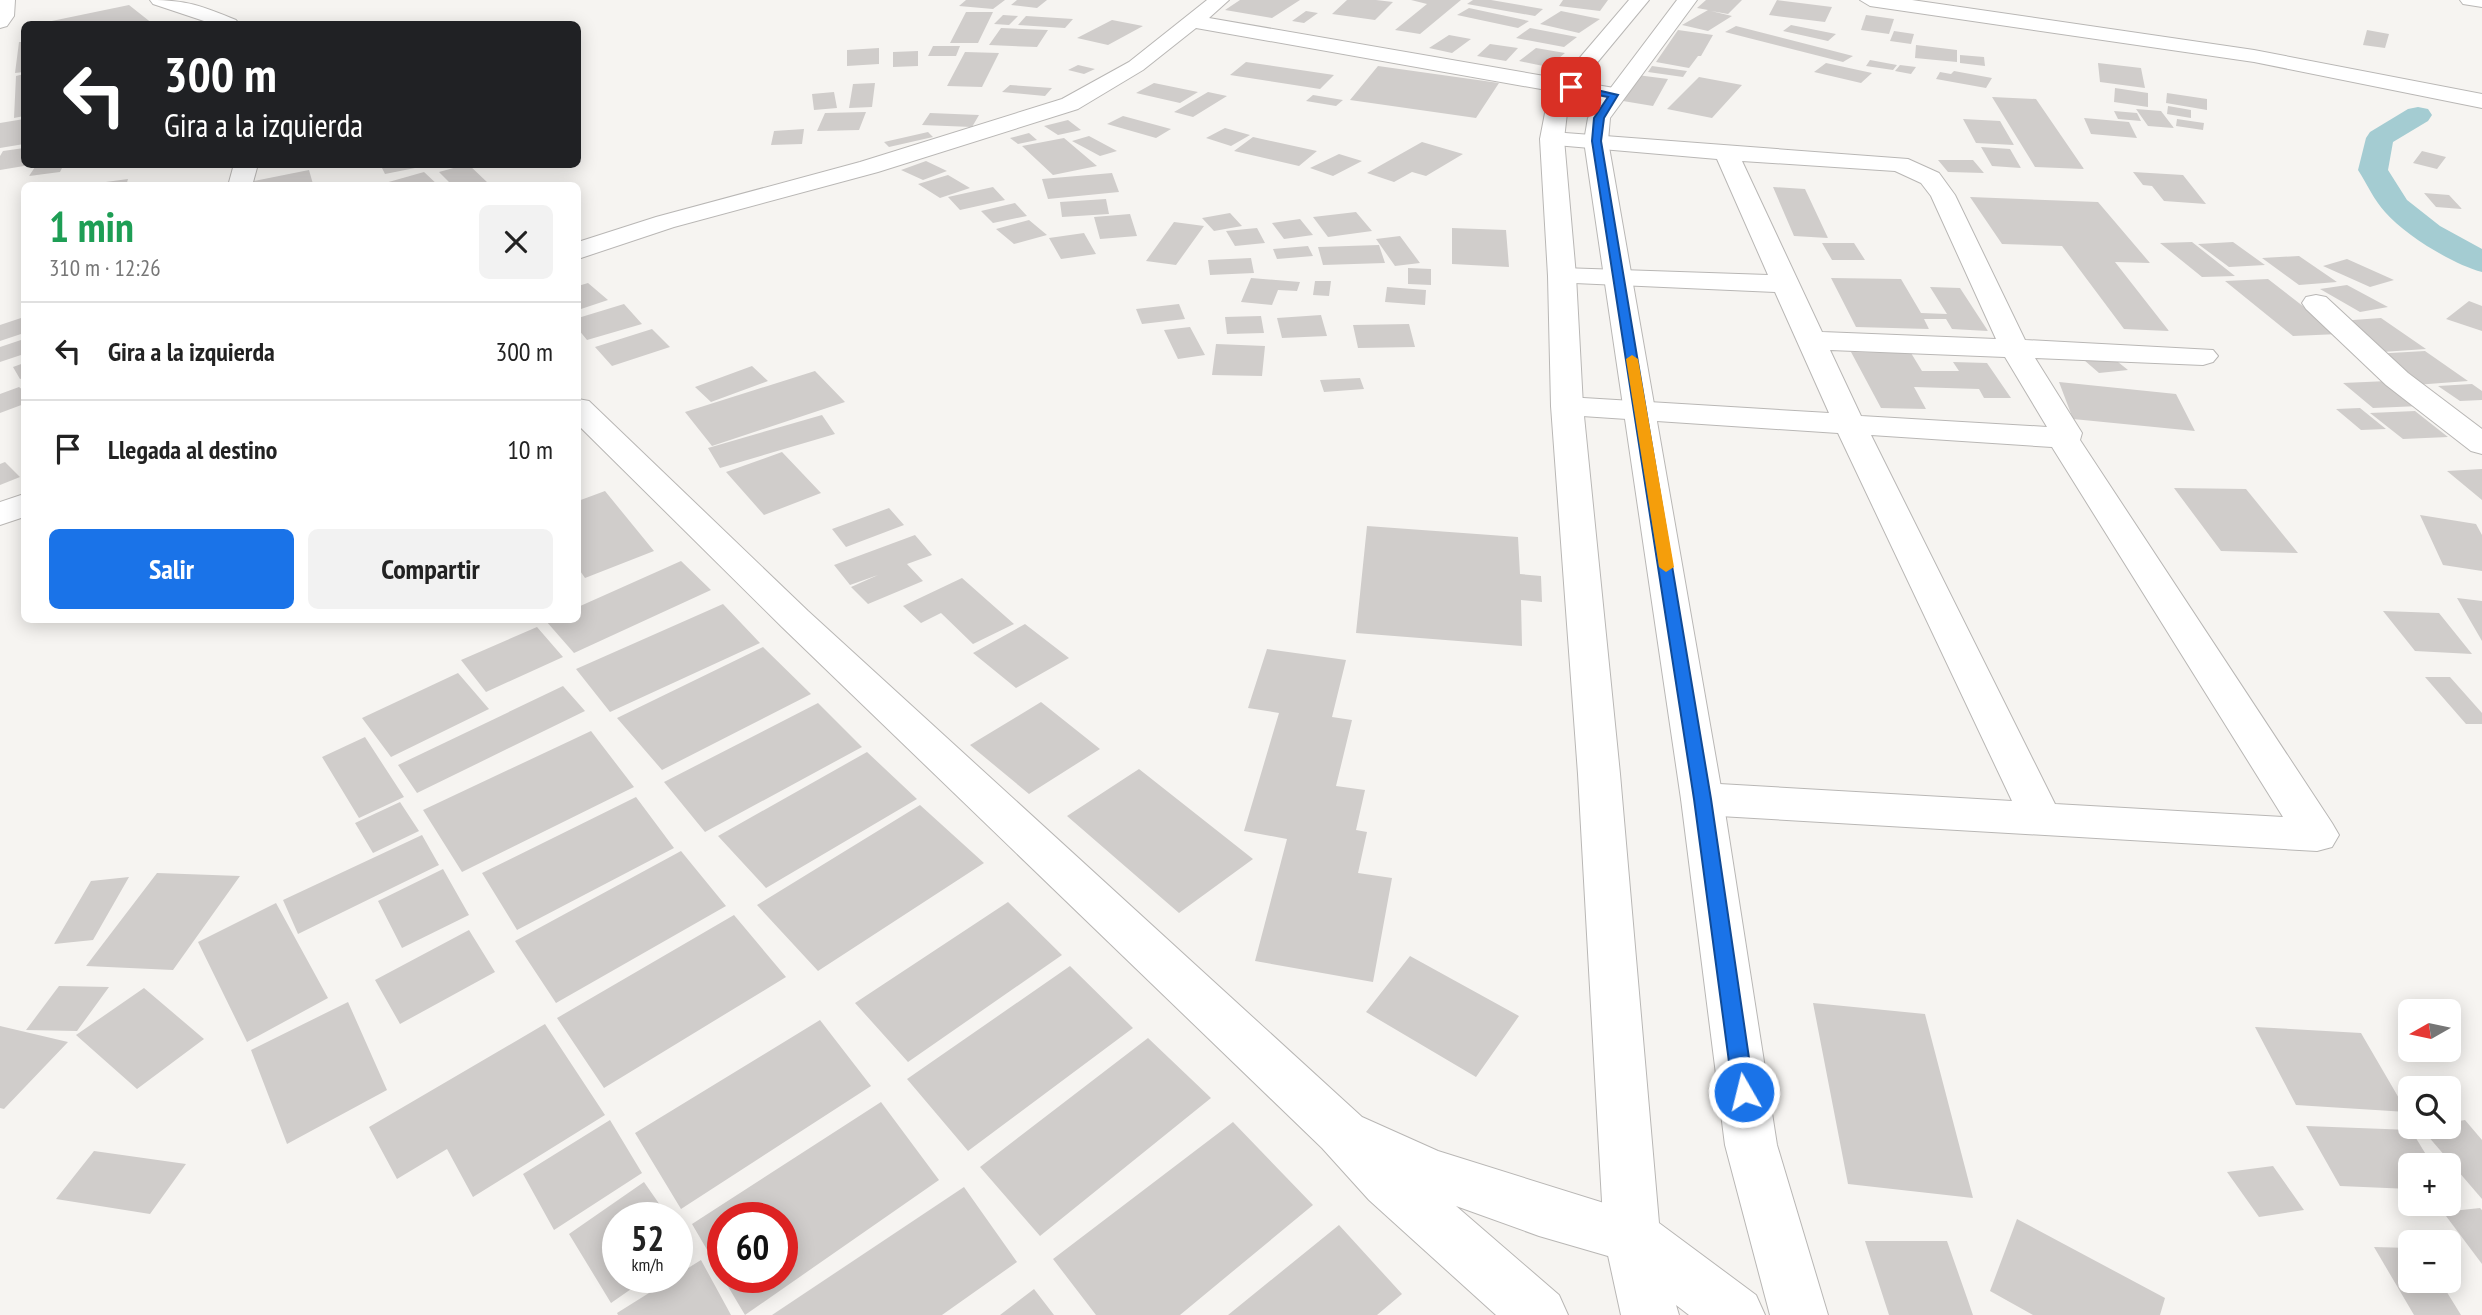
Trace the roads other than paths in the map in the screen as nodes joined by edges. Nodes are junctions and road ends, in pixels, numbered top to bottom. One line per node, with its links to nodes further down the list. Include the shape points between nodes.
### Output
1 (5, 0): 11 (street)
2 (160, 0): 9 (street)
3 (1219, 0): 10 (street)
4 (1639, 0): 12 (street)
5 (1687, 0): 13 (street)
6 (1870, 0): 14 (street, via 2222,50)
7 (2470, 0): 8 (street)
8 (2482, 1)
9 (222, 21)
10 (1192, 21): 12 (street); 18 (street, via 1136,66 1070,104)
11 (0, 22)
12 (1571, 87): 13 (street); 15 (street, via 1556,113)
13 (1614, 95): 16 (street, via 1599,118)
14 (2482, 101)
15 (1552, 139): 16 (street); 19 (street)
16 (1597, 141): 17 (street); 20 (street)
17 (1726, 153): 21 (street); 24 (street, via 1900,164 1930,178 1943,195)
18 (581, 250)
19 (1562, 276): 20 (street); 26 (street)
20 (1617, 278): 21 (street); 28 (street)
21 (1785, 284): 23 (street)
22 (2316, 303): 31 (street, via 2397,379)
23 (1811, 340): 24 (street); 29 (street)
24 (2014, 347): 25 (street); 30 (street, via 2066,433)
25 (2203, 356)
26 (1567, 406): 28 (street); 37 (street)
27 (581, 411): 36 (street, via 795,619)
28 (1642, 413): 29 (street); 34 (street)
29 (1850, 425): 30 (street); 35 (street)
30 (2062, 438): 35 (street, via 2317,835)
31 (2482, 444)
32 (21, 505): 33 (street)
33 (0, 515)
34 (1702, 799): 35 (street); 41 (street, via 1751,1145)
35 (2042, 820)
36 (1340, 1131): 37 (street, via 1426,1171); 38 (street, via 1388,1182)
37 (1632, 1237): 39 (street); 40 (street)
38 (1539, 1315)
39 (1650, 1315)
40 (1736, 1315)
41 (1799, 1315)

